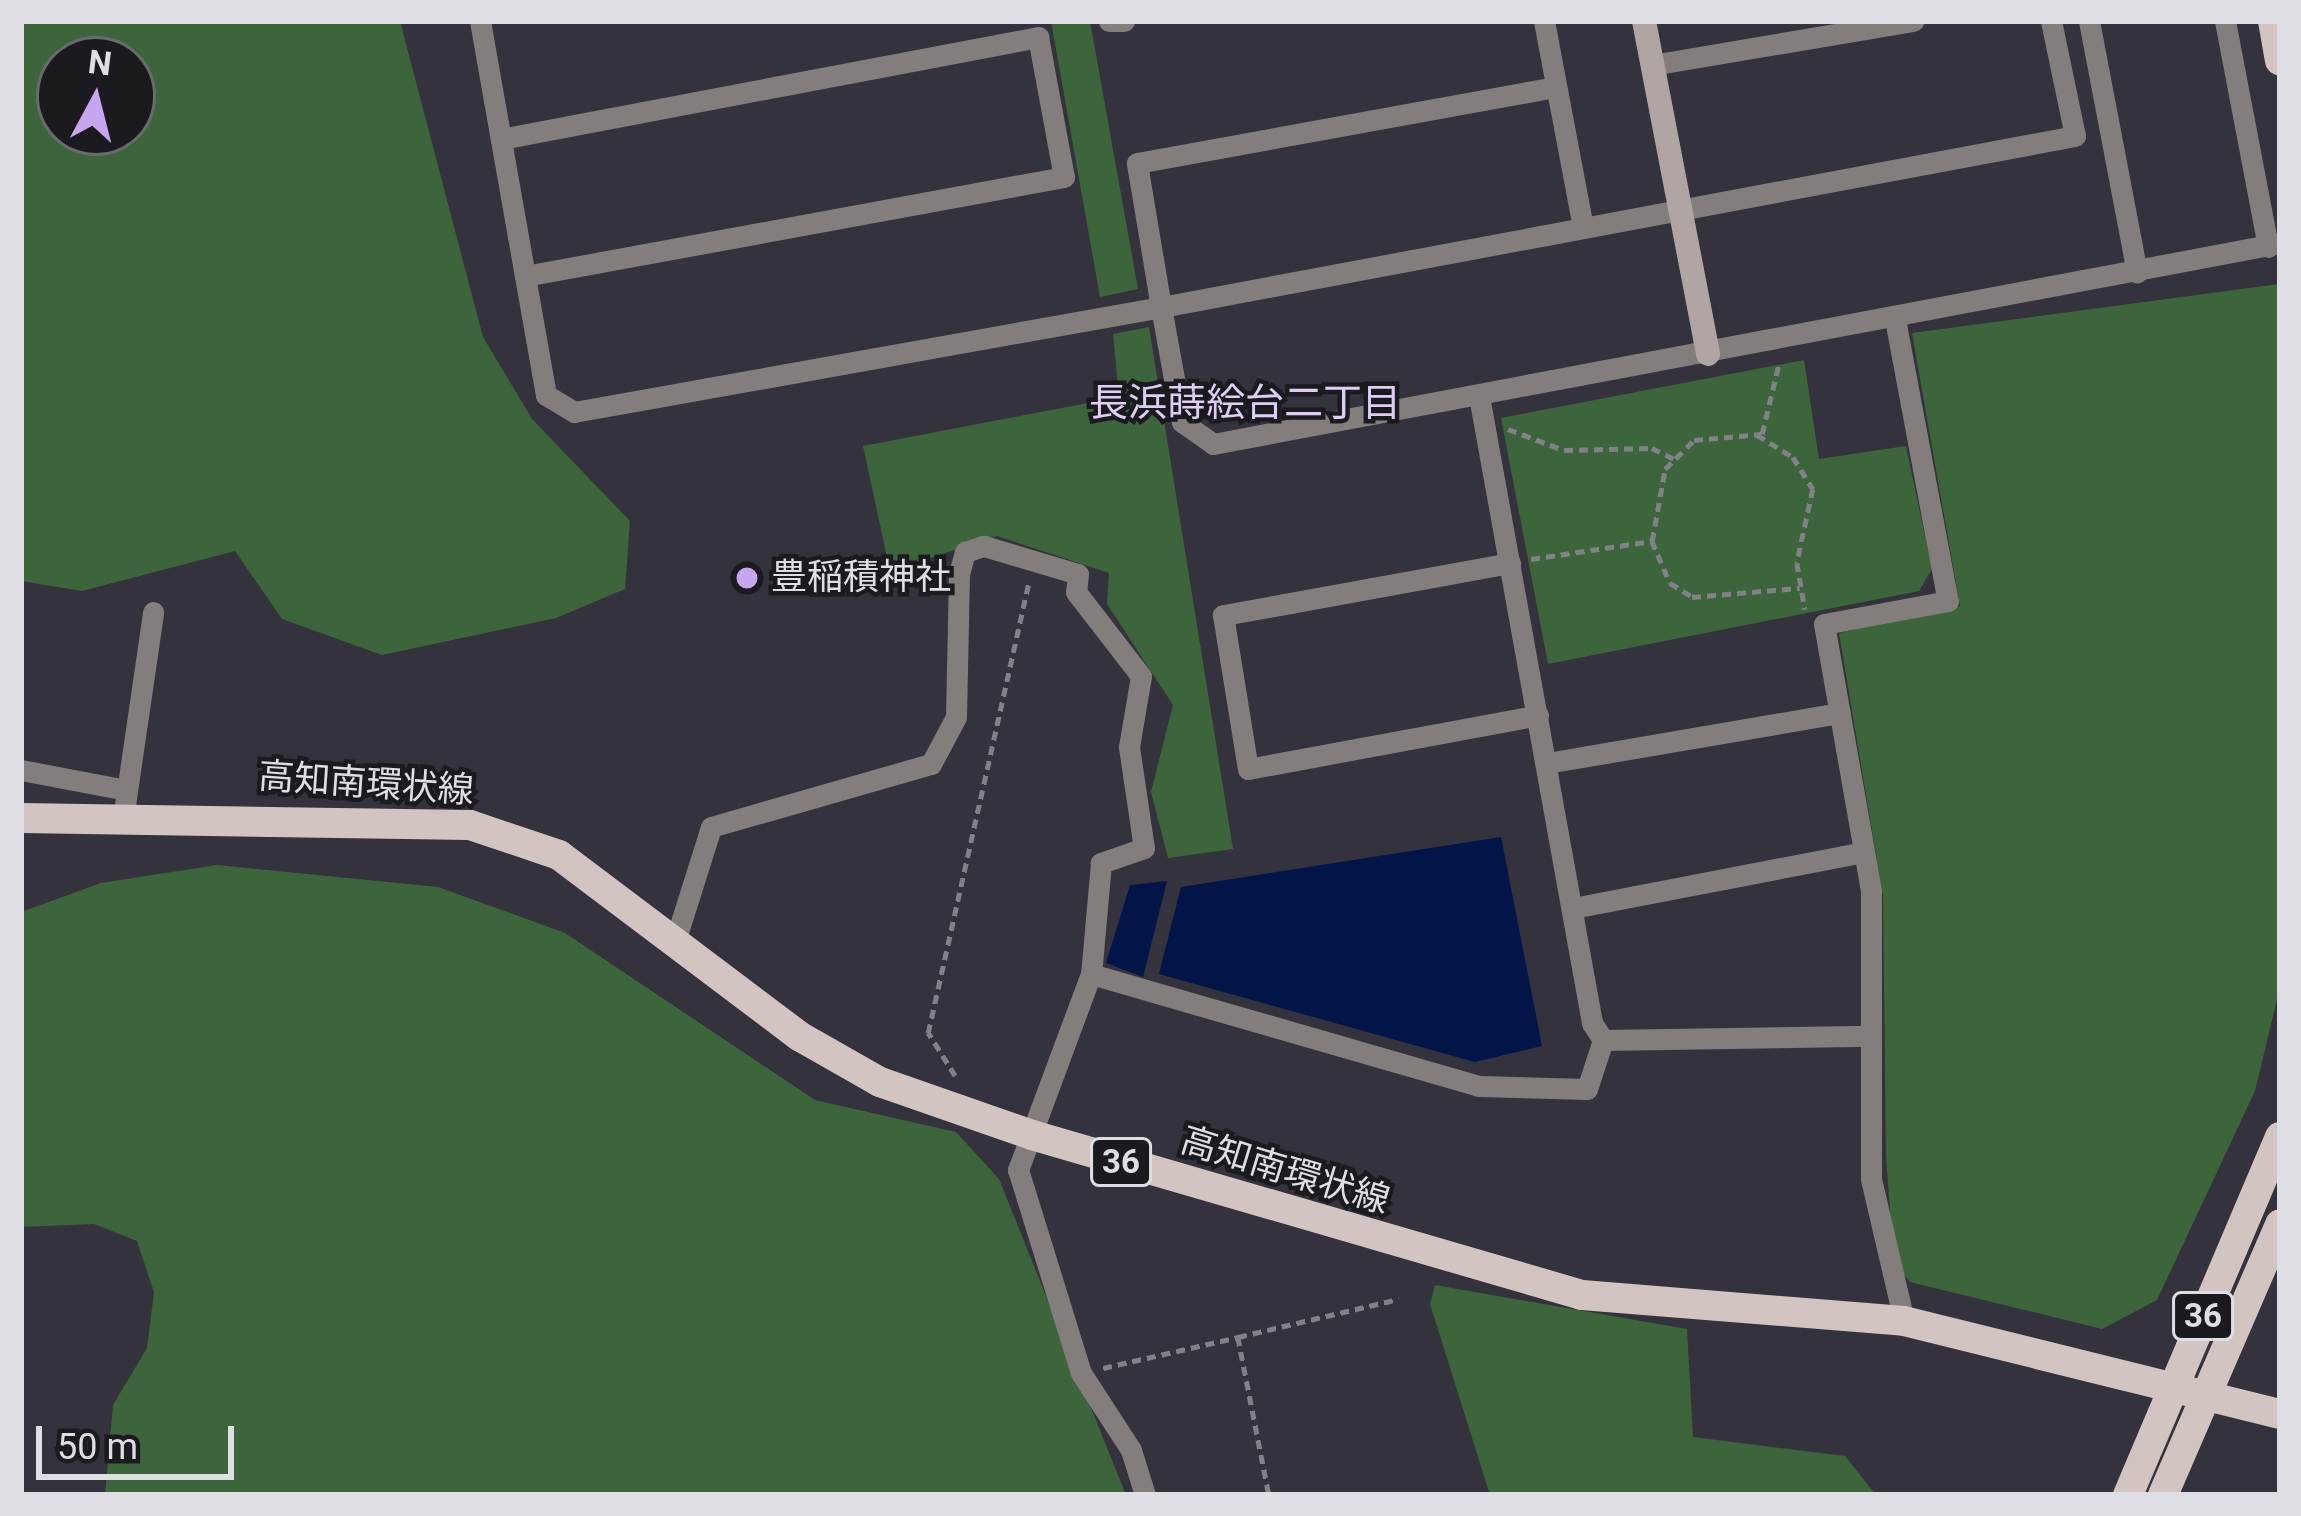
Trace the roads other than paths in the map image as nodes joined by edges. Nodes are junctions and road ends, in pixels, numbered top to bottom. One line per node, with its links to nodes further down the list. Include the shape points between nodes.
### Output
1 (480, 21): 14 (street)
2 (1109, 21): 3 (street)
3 (1124, 21)
4 (1544, 21): 13 (street)
5 (1644, 21): 12 (street)
6 (1913, 21): 12 (street)
7 (2051, 21): 15 (street, via 2075,136)
8 (2089, 21): 18 (street)
9 (2225, 21): 17 (street)
10 (2273, 21): 11 (main road)
11 (2280, 60)
12 (1652, 65): 15 (street)
13 (1555, 87): 16 (street); 20 (street, via 1137,163)
14 (501, 139): 19 (street); 19 (street, via 1038,37 1064,177)
15 (1680, 211): 16 (street); 22 (street)
16 (1583, 227): 20 (street)
17 (2274, 245): 18 (street)
18 (2137, 272): 21 (street)
19 (525, 276): 20 (street, via 546,395 574,412)
20 (1161, 307): 23 (street, via 1193,440)
21 (1895, 319): 22 (street); 26 (street, via 1948,601 1825,624)
22 (1708, 354): 23 (street)
23 (1479, 396): 24 (street)
24 (1510, 563): 27 (street); 27 (street, via 1223,614 1248,769)
25 (153, 612): 30 (street)
26 (1840, 713): 28 (street); 32 (street)
27 (1538, 715): 28 (street)
28 (1547, 763): 33 (street)
29 (21, 770): 30 (street)
30 (125, 801): 31 (main road, 高知南環状線 / 36); 34 (main road, 高知南環状線 / 36, via 470,825 559,855)
31 (21, 818)
32 (1863, 852): 33 (street); 36 (street)
33 (1573, 908): 37 (street)
34 (677, 935): 35 (street, via 711,827 931,764 956,717 965,552 1078,574 1076,592 1141,676 1129,746 1144,848 1101,862); 38 (main road, 高知南環状線 / 36, via 799,1036 880,1082)
35 (1091, 974): 37 (street, via 1478,1086 1587,1089); 38 (street)
36 (1870, 1036): 37 (street); 41 (street, via 1879,1244)
37 (1604, 1040)
38 (1032, 1135): 41 (main road, 高知南環状線 / 36, via 1582,1295); 46 (street, via 1018,1170 1081,1373 1131,1450)
39 (2280, 1137): 42 (main road, 36)
40 (2280, 1224): 43 (main road, 36)
41 (1904, 1321): 42 (main road, 高知南環状線 / 36)
42 (2170, 1393): 43 (main road, 高知南環状線 / 36); 47 (main road, 36)
43 (2207, 1401): 44 (main road, 高知南環状線 / 36); 45 (main road, 36)
44 (2280, 1414)
45 (2168, 1490)
46 (1144, 1495)
47 (2128, 1495)

